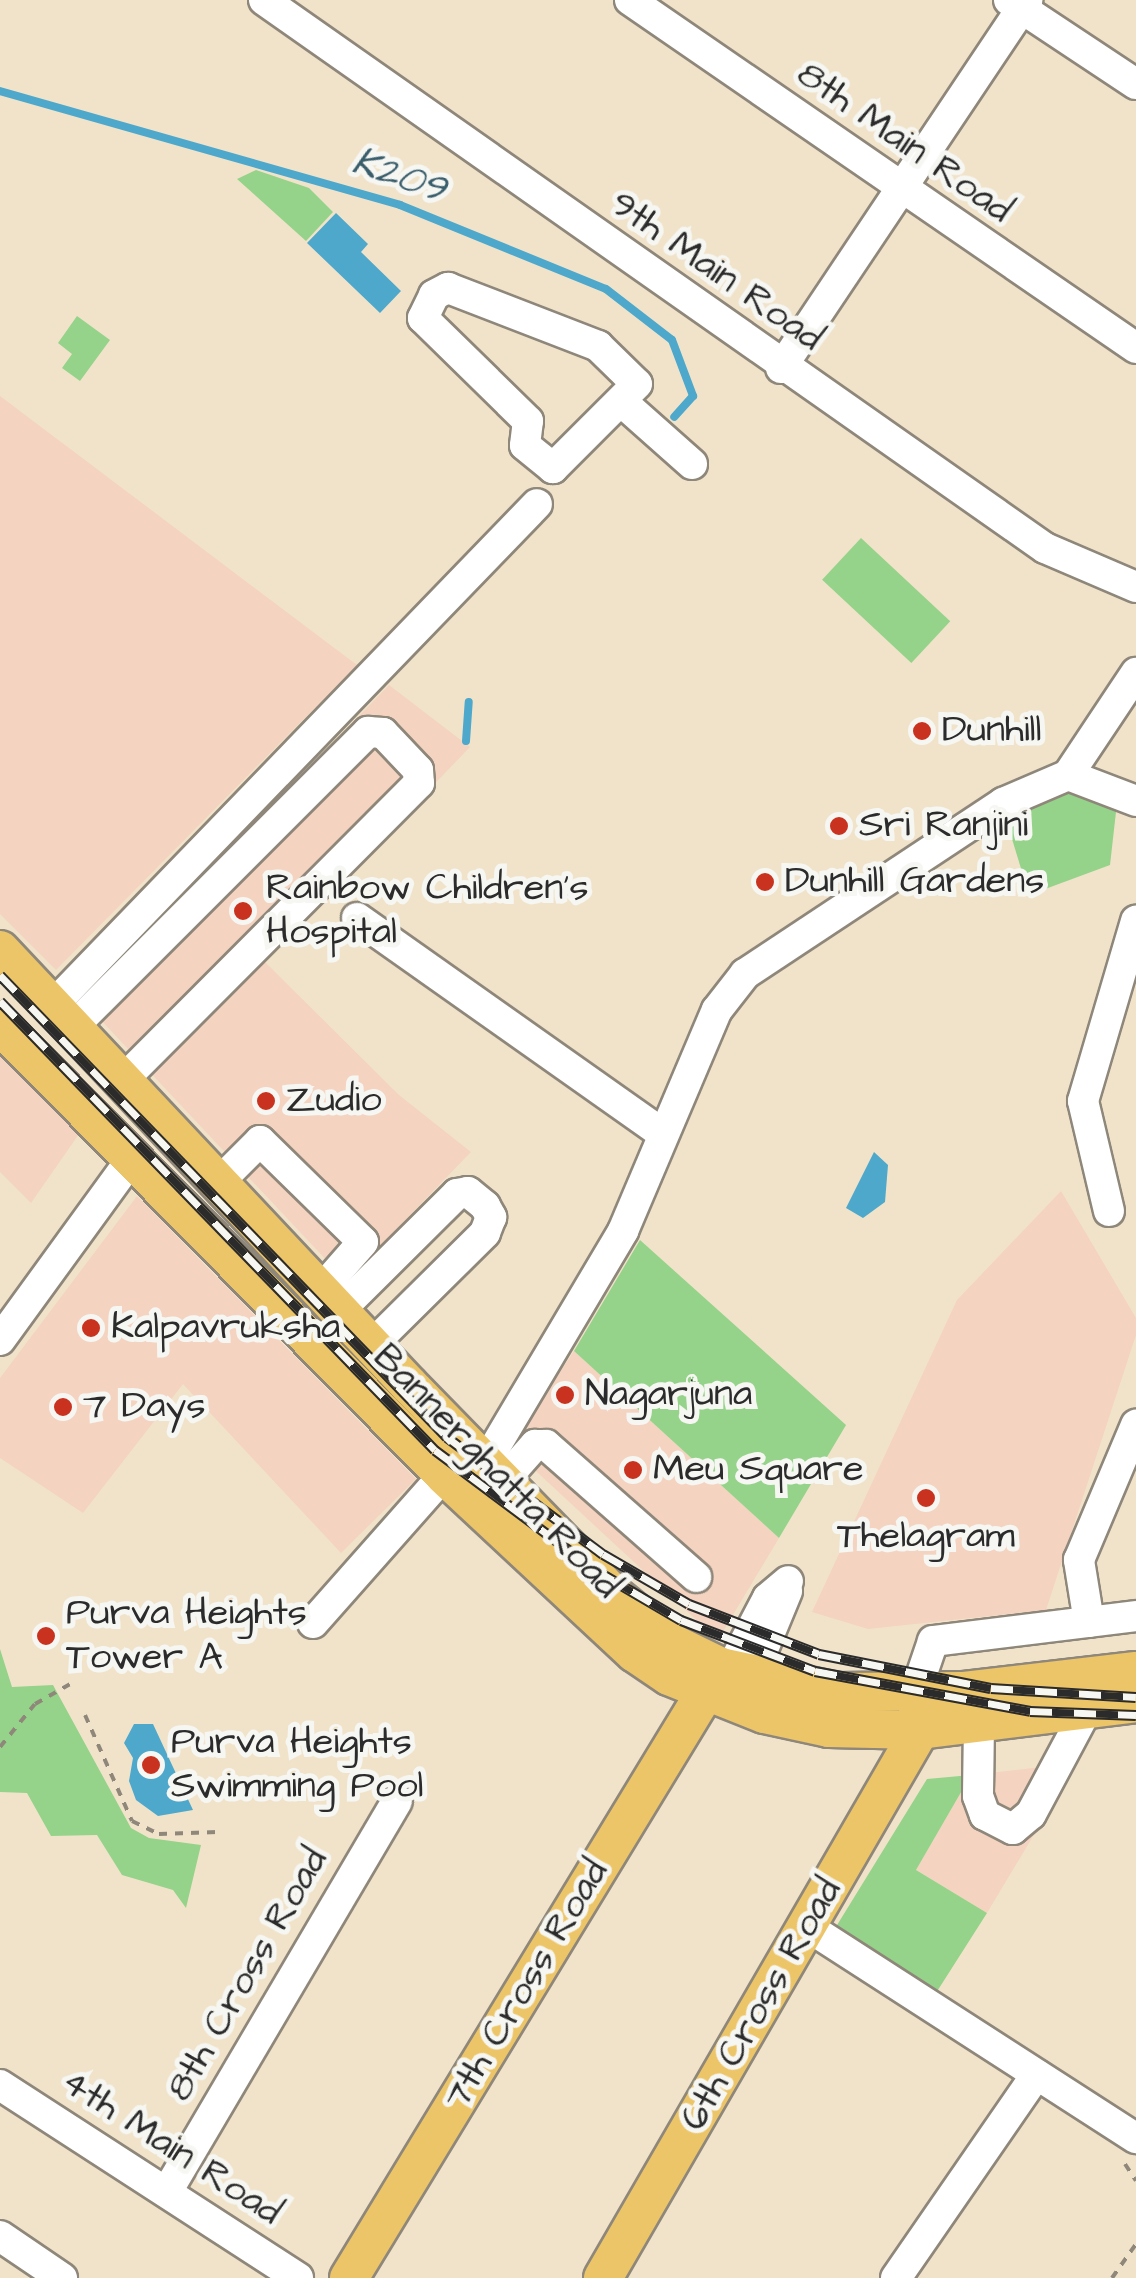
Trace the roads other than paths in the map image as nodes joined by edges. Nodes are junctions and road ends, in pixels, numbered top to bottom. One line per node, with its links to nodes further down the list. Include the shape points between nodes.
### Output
1 (264, 0): 7 (street, 9th Main Road)
2 (630, 0): 5 (street, 8th Main Road)
3 (1019, 3): 4 (street); 5 (street)
4 (1136, 84)
5 (899, 190): 6 (street, 8th Main Road); 7 (street)
6 (1136, 348)
7 (781, 368): 11 (street, 9th Main Road, via 1046,548)
8 (621, 401): 8 (street, via 554,468 526,444 528,421 435,333 422,310 448,288 598,346 637,384); 9 (street)
9 (692, 464)
10 (537, 504): 18 (street)
11 (1136, 586)
12 (1136, 672): 13 (street)
13 (1068, 775): 14 (street); 21 (street, via 1003,803 745,974 717,1010)
14 (1136, 801)
15 (356, 918): 21 (street)
16 (1136, 921): 24 (street, via 1084,1101)
17 (0, 950): 18 (main road, Bannerghatta Road)
18 (64, 1015): 20 (main road, Bannerghatta Road); 20 (street, via 368,732 383,733 418,770 419,783)
19 (0, 1025): 22 (main road, Bannerghatta Road)
20 (122, 1082): 23 (main road, Bannerghatta Road)
21 (662, 1133): 31 (street, via 623,1231)
22 (132, 1158): 28 (street); 32 (main road, Bannerghatta Road)
23 (219, 1182): 27 (main road, Bannerghatta Road); 27 (street, via 260,1141 363,1242)
24 (1109, 1211)
25 (386, 1264): 26 (street); 26 (street, via 457,1194 468,1192 485,1206 488,1228); 27 (street)
26 (420, 1297): 29 (street)
27 (330, 1301): 29 (main road, Bannerghatta Road)
28 (0, 1340)
29 (372, 1346): 31 (main road, Bannerghatta Road)
30 (1136, 1426): 35 (street, via 1079,1560)
31 (495, 1471): 33 (street, via 535,1444 546,1445); 38 (main road, Bannerghatta Road, via 616,1596 674,1644)
32 (444, 1475): 36 (street); 38 (main road, Bannerghatta Road, via 635,1653)
33 (696, 1577)
34 (1136, 1616): 35 (street)
35 (1090, 1622): 41 (street, via 933,1641)
36 (312, 1623)
37 (1136, 1672): 41 (main road, Bannerghatta Road)
38 (727, 1676): 41 (main road, Bannerghatta Road); 41 (main road, Bannerghatta Road, via 829,1728); 52 (main road, 7th Cross Road)
39 (1136, 1703): 40 (main road, Bannerghatta Road)
40 (1087, 1709): 42 (main road, Bannerghatta Road); 42 (street, via 1031,1814 1013,1828 985,1815 978,1796)
41 (918, 1712): 42 (main road, Bannerghatta Road); 44 (main road, 6th Cross Road)
42 (979, 1723)
43 (398, 1801): 48 (street, 8th Cross Road)
44 (808, 1927): 45 (street); 53 (main road, 6th Cross Road)
45 (1036, 2075): 47 (street); 54 (street)
46 (0, 2085): 48 (street, 4th Main Road)
47 (1136, 2138)
48 (168, 2190): 51 (street, 4th Main Road)
49 (0, 2236): 50 (street)
50 (62, 2278)
51 (298, 2278)
52 (350, 2278)
53 (602, 2278)
54 (896, 2278)

